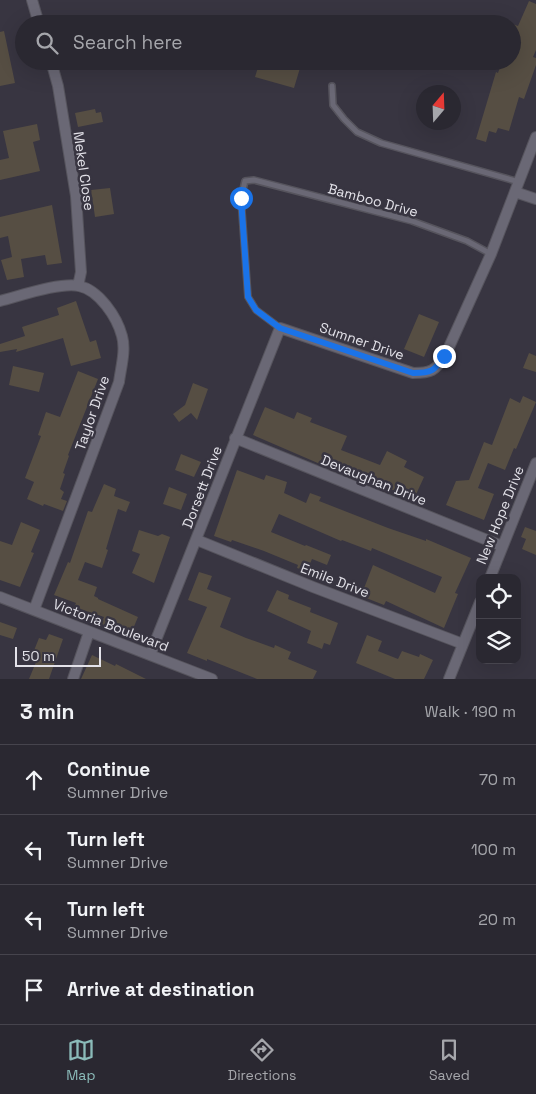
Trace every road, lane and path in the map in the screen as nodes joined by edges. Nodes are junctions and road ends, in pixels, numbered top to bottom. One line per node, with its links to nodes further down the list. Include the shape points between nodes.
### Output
1 (32, 0): 2 (street)
2 (36, 15)
3 (53, 70): 10 (street, Mekel Close, via 76,196 81,272)
4 (332, 86): 7 (lane, via 333,105 357,132)
5 (536, 137): 7 (street, Sumner Drive)
6 (245, 181): 9 (lane, Bamboo Drive, via 254,180 412,222 467,241); 12 (lane, Sumner Drive, via 241,198 248,297 256,310)
7 (517, 187): 8 (street); 9 (street, Sumner Drive)
8 (536, 199)
9 (491, 254): 12 (street, Sumner Drive, via 444,356 428,373 413,373)
10 (78, 286): 11 (street, via 57,287); 19 (street, Taylor Drive, via 93,292 105,304 122,336 124,353 119,382)
11 (0, 301)
12 (280, 328): 13 (street, Dorsett Drive)
13 (235, 438): 15 (street, Dorsett Drive); 16 (street, Devaughan Drive)
14 (536, 463): 16 (street, New Hope Drive)
15 (197, 540): 22 (street, Emile Drive); 23 (street, Dorsett Drive)
16 (502, 546): 17 (street, New Hope Drive)
17 (492, 574)
18 (0, 596): 19 (street, Victoria Boulevard)
19 (34, 610): 21 (street, Victoria Boulevard)
20 (476, 612): 22 (street)
21 (89, 632): 23 (street, Victoria Boulevard); 24 (street)
22 (463, 644): 26 (street)
23 (150, 655): 25 (street, Victoria Boulevard)
24 (73, 679)
25 (212, 679)
26 (449, 679)

